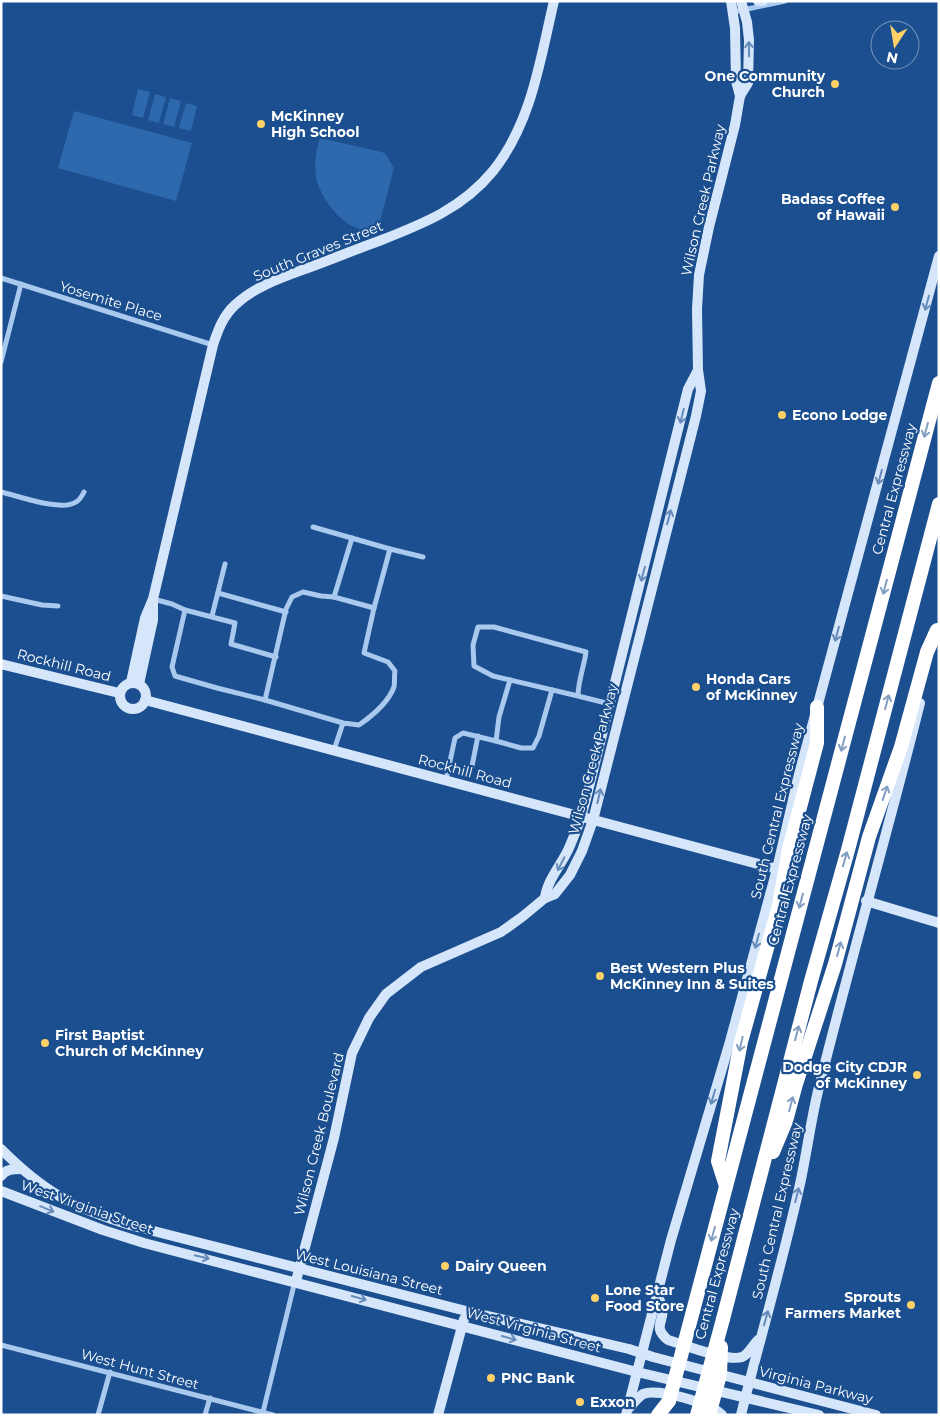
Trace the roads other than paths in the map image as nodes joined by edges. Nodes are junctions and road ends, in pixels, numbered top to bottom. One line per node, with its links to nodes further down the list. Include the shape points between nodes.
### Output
1 (554, 1): 10 (main road, South Graves Street, via 524,118 507,152 480,185 455,206 428,222 259,288 233,306)
2 (731, 1): 6 (main road, Wilson Creek Parkway)
3 (758, 1): 4 (main road)
4 (763, 1)
5 (785, 1): 6 (street)
6 (739, 8): 12 (main road, Wilson Creek Parkway, via 747,22 748,83 740,96 704,246 697,309)
7 (939, 256): 42 (main road, South Central Expressway, one-way to 42)
8 (1, 278): 9 (street, Yosemite Place)
9 (21, 284): 10 (street, Yosemite Place); 11 (street)
10 (213, 345): 25 (main road, South Graves Street)
11 (1, 362)
12 (698, 370): 41 (main road, Wilson Creek Parkway, one-way to 41, via 688,389); 50 (main road, Wilson Creek Parkway, one-way to 12, via 696,416 701,391)
13 (939, 383): 58 (highway, Central Expressway, one-way to 58)
14 (1, 492): 15 (street, via 57,505 76,502)
15 (84, 492)
16 (939, 504): 60 (highway, Central Expressway, one-way to 16)
17 (313, 527): 18 (street)
18 (352, 538): 19 (street); 24 (street)
19 (390, 549): 20 (street); 27 (street)
20 (422, 557)
21 (225, 564): 22 (street)
22 (218, 593): 29 (street); 30 (street)
23 (1, 596): 26 (street, via 42,606)
24 (334, 597): 27 (street); 29 (street, via 302,592 292,597)
25 (153, 601): 28 (street); 35 (main road, South Graves Street, via 153,620)
26 (58, 606)
27 (374, 608): 43 (street, via 364,653 388,662 394,671 394,686 372,716 359,725)
28 (185, 610): 30 (street); 40 (street, via 172,667 175,676)
29 (286, 612): 32 (street)
30 (212, 616): 32 (street, via 235,623 231,644)
31 (938, 627): 53 (main road, South Central Expressway); 60 (highway, one-way to 31, via 786,1121 835,964 869,837 901,747 927,652)
32 (276, 657): 40 (street)
33 (1, 664): 37 (main road, Rockhill Road)
34 (510, 680): 36 (street); 38 (street, via 474,666 473,645 478,627 494,627 586,652); 45 (street, via 499,717)
35 (135, 683): 37 (main road, via 124,685); 39 (main road, via 144,689)
36 (552, 690): 38 (street); 45 (street, via 533,748)
37 (120, 693): 39 (main road, via 122,705 130,709 139,708)
38 (578, 696): 41 (street)
39 (145, 700): 46 (main road, Rockhill Road)
40 (265, 700): 43 (street)
41 (611, 704): 49 (main road, Wilson Creek Parkway)
42 (817, 707): 51 (main road, South Central Expressway); 58 (highway, one-way to 58, via 817,743 789,848 779,905 741,1042 718,1160)
43 (343, 723): 46 (street)
44 (478, 736): 45 (street); 47 (street); 48 (street, via 464,733 455,738)
45 (496, 742)
46 (334, 750): 48 (main road, Rockhill Road)
47 (472, 766)
48 (446, 780): 49 (main road, Rockhill Road)
49 (581, 816): 50 (main road, Rockhill Road); 52 (main road, Wilson Creek Parkway, one-way to 52, via 558,870 546,888)
50 (593, 820): 51 (main road, Rockhill Road); 52 (main road, Wilson Creek Parkway, via 570,874 555,894)
51 (777, 869): 65 (main road, South Central Expressway, one-way to 65)
52 (545, 898): 63 (main road, Wilson Creek Boulevard, via 501,932 421,967 386,994 369,1018 352,1053 334,1138)
53 (866, 901): 54 (main road); 69 (main road, South Central Expressway, one-way to 53, via 800,1184 818,1090)
54 (939, 924)
55 (1, 1149): 56 (main road, West Louisiana Street)
56 (21, 1169): 57 (main road, via 10,1169); 61 (main road, West Louisiana Street, via 73,1204)
57 (1, 1176)
58 (726, 1186): 77 (highway, Central Expressway, one-way to 77, bridge)
59 (2, 1190): 62 (main road, West Virginia Street, one-way to 62)
60 (754, 1199): 67 (highway, Central Expressway)
61 (148, 1230): 62 (main road); 63 (main road, West Louisiana Street)
62 (144, 1243): 64 (main road, West Virginia Street, one-way to 64)
63 (299, 1268): 64 (main road, Wilson Creek Boulevard); 66 (main road, West Louisiana Street)
64 (296, 1281): 68 (main road, West Virginia Street, one-way to 68); 79 (street, Wilson Creek Boulevard)
65 (657, 1294): 69 (main road, via 663,1307 659,1329 668,1340 725,1358 736,1358 744,1357); 71 (main road, South Central Expressway)
66 (466, 1311): 68 (main road); 71 (main road, West Louisiana Street)
67 (723, 1319): 85 (highway, Central Expressway, bridge); 86 (highway, bridge, via 720,1375)
68 (462, 1325): 73 (main road, West Virginia Street, one-way to 73); 83 (main road)
69 (760, 1337): 74 (main road, South Central Expressway)
70 (1, 1345): 72 (street, West Hunt Street)
71 (642, 1354): 73 (main road, South Central Expressway); 74 (main road, West Louisiana Street)
72 (110, 1372): 75 (street, West Hunt Street); 80 (street)
73 (637, 1372): 76 (main road, West Virginia Street); 78 (main road, South Central Expressway)
74 (749, 1382): 76 (main road, South Central Expressway); 90 (main road, Virginia Parkway)
75 (210, 1398): 79 (street, West Hunt Street); 81 (street)
76 (745, 1398): 88 (main road, South Central Expressway); 89 (main road, Virginia Parkway)
77 (667, 1408): 84 (highway)
78 (627, 1411): 87 (main road, via 643,1394 659,1392 707,1405)
79 (263, 1412): 82 (street, West Hunt Street)
80 (98, 1415)
81 (205, 1415)
82 (273, 1415)
83 (438, 1415)
84 (658, 1415)
85 (697, 1415)
86 (709, 1415)
87 (722, 1415)
88 (741, 1415)
89 (819, 1415)
90 (876, 1415)

